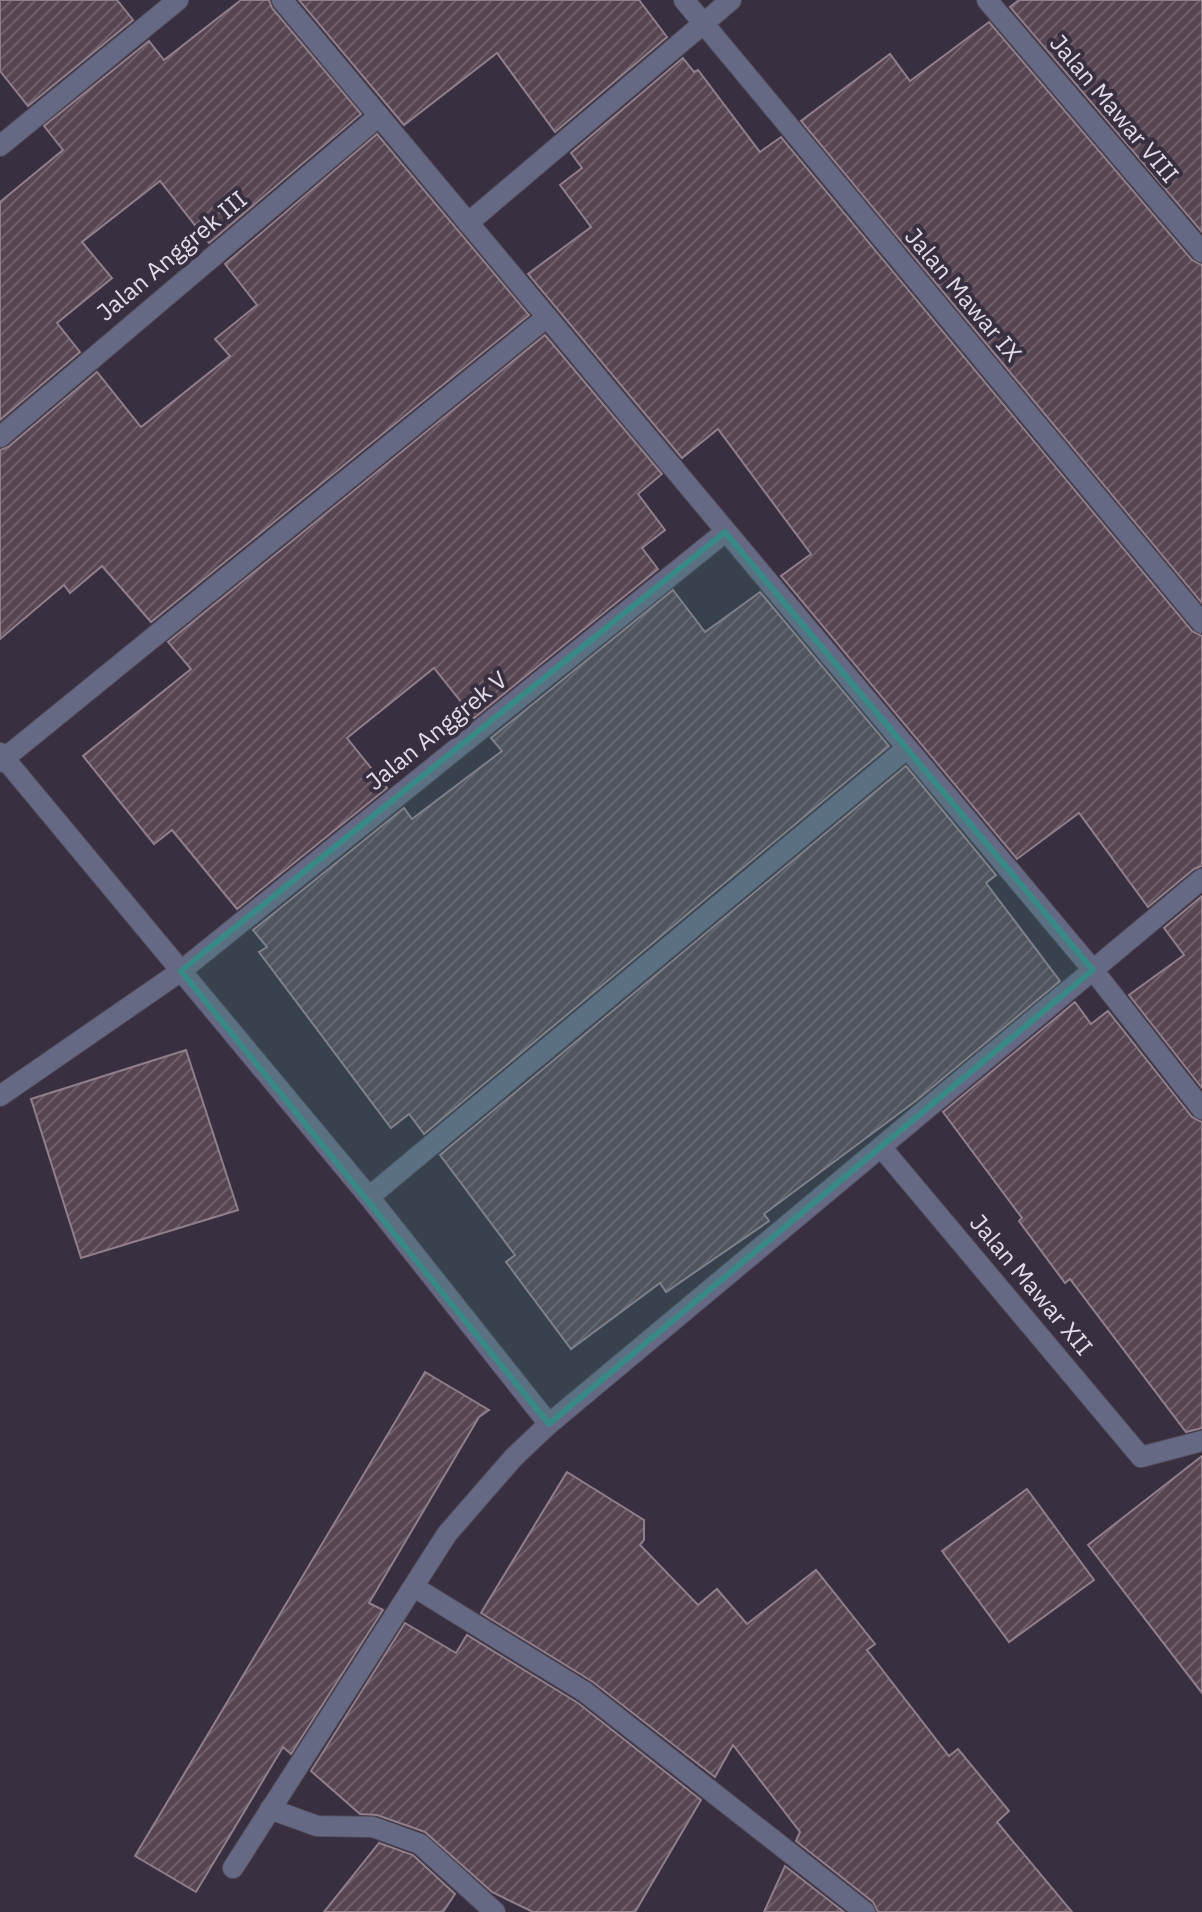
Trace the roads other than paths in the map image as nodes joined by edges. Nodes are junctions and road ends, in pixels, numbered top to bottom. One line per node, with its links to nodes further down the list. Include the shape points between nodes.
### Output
1 (178, 0): 8 (street)
2 (282, 0): 7 (street)
3 (684, 0): 6 (street, Jalan Mawar IX)
4 (731, 0): 6 (street)
5 (987, 0): 10 (street, Jalan Mawar VIII)
6 (703, 22): 9 (street); 14 (street, Jalan Mawar IX)
7 (379, 116): 9 (street); 12 (street, Jalan Anggrek III)
8 (0, 146)
9 (468, 223): 11 (street)
10 (1202, 252)
11 (547, 317): 13 (street); 16 (street)
12 (0, 437)
13 (725, 532): 15 (street); 19 (street, Jalan Anggrek V)
14 (1202, 623)
15 (906, 749): 18 (street); 23 (street)
16 (1, 758): 19 (street)
17 (1202, 879): 18 (street)
18 (1093, 970): 21 (street); 22 (street)
19 (181, 971): 20 (street, Jalan Anggrek V); 23 (street)
20 (0, 1096)
21 (1202, 1109)
22 (881, 1147): 24 (street); 25 (street, Jalan Mawar XII, via 1141,1457)
23 (369, 1197): 24 (street)
24 (549, 1424): 26 (street, via 447,1534)
25 (1202, 1441)
26 (414, 1587): 27 (street); 30 (street, via 585,1692)
27 (270, 1809): 28 (street); 29 (street, via 317,1826 373,1827 420,1844)
28 (233, 1868)
29 (495, 1912)
30 (865, 1912)

